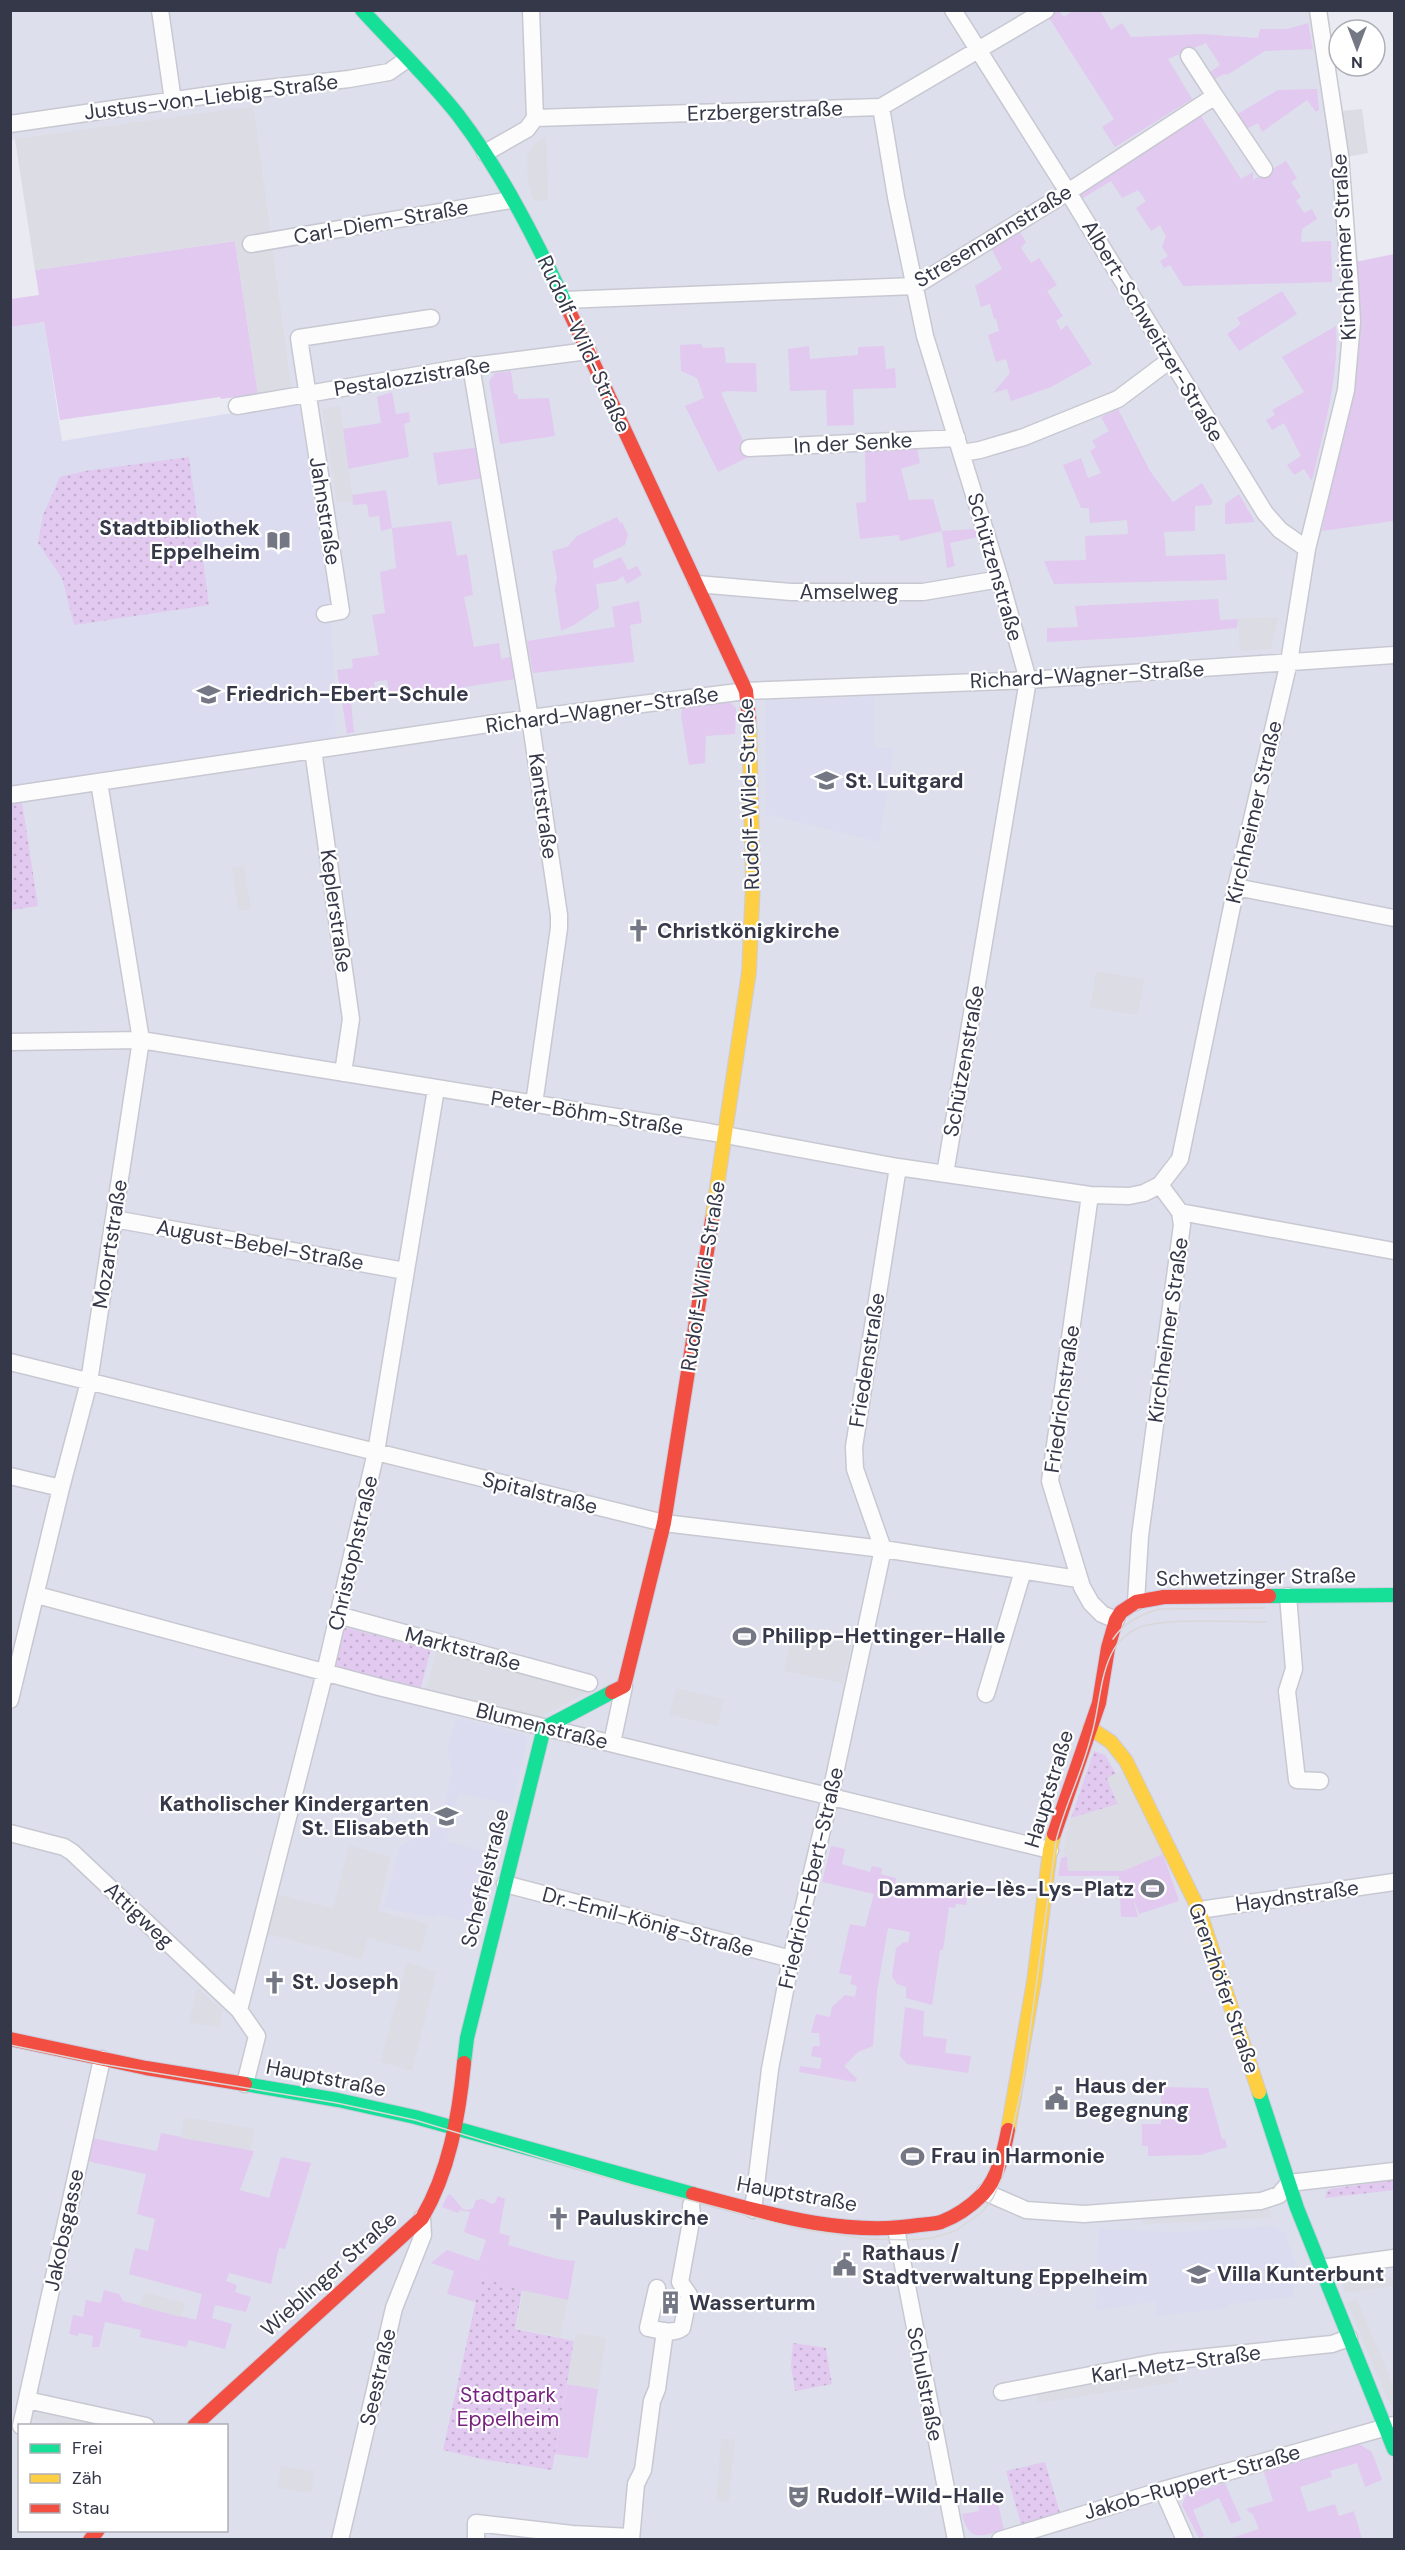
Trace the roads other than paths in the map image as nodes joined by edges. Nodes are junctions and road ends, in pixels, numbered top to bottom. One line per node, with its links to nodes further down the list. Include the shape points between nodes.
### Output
1 (160, 10): 11 (street)
2 (362, 10): 9 (street, Rudolf-Wild-Straße)
3 (531, 10): 13 (street)
4 (953, 10): 7 (street, Albert-Schweitzer-Straße)
5 (1046, 10): 7 (street, Erzbergerstraße)
6 (1318, 10): 30 (street, Kirchheimer Straße, via 1340,155 1352,322 1346,390)
7 (979, 50): 12 (street, Erzbergerstraße); 17 (street, Albert-Schweitzer-Straße)
8 (1189, 56): 10 (street)
9 (406, 60): 11 (street, Justus-von-Liebig-Straße, via 379,74); 15 (street, Rudolf-Wild-Straße, via 457,114)
10 (1215, 96): 16 (street); 17 (street, Stresemannstraße)
11 (173, 101): 14 (street, Justus-von-Liebig-Straße)
12 (881, 107): 13 (street, Erzbergerstraße); 20 (street, Schützenstraße)
13 (535, 118): 15 (street, via 527,129)
14 (10, 124)
15 (485, 153): 18 (street, Rudolf-Wild-Straße)
16 (1264, 169)
17 (1068, 192): 20 (street, Stresemannstraße); 24 (street, Albert-Schweitzer-Straße)
18 (511, 200): 19 (street, Carl-Diem-Straße); 21 (street, Rudolf-Wild-Straße)
19 (251, 244)
20 (915, 286): 21 (street, Stresemannstraße); 28 (street, Schützenstraße, via 925,336)
21 (564, 300): 23 (street, Rudolf-Wild-Straße)
22 (431, 318): 26 (street, via 299,338)
23 (588, 351): 25 (street, Pestalozzistraße); 32 (street, Rudolf-Wild-Straße)
24 (1170, 360): 28 (street, In der Senke, via 1118,399 1024,437 980,450); 30 (street, Albert-Schweitzer-Straße, via 1265,513 1280,530)
25 (471, 366): 26 (street, Pestalozzistraße); 39 (street, Kantstraße)
26 (306, 395): 27 (street, Pestalozzistraße); 33 (street, Jahnstraße, via 341,611)
27 (237, 406)
28 (959, 446): 29 (street, In der Senke); 31 (street, Schützenstraße)
29 (749, 448)
30 (1307, 549): 35 (street, Kirchheimer Straße)
31 (1000, 579): 32 (street, Amselweg, via 923,592 791,592); 37 (street, Schützenstraße)
32 (697, 584): 38 (street, Rudolf-Wild-Straße)
33 (325, 614)
34 (1394, 655): 35 (street, Richard-Wagner-Straße); 36 (street)
35 (1289, 662): 37 (street, Richard-Wagner-Straße); 43 (street, Kirchheimer Straße)
36 (1395, 672)
37 (1028, 680): 38 (street, Richard-Wagner-Straße); 52 (street, Schützenstraße)
38 (746, 691): 39 (street, Richard-Wagner-Straße); 50 (street, Rudolf-Wild-Straße, via 750,723 752,951)
39 (530, 718): 40 (street, Richard-Wagner-Straße); 49 (street, Kantstraße, via 559,928)
40 (313, 750): 41 (street, Richard-Wagner-Straße); 47 (street, Keplerstraße, via 351,1019)
41 (99, 782): 42 (street, Richard-Wagner-Straße); 45 (street, Mozartstraße)
42 (10, 795)
43 (1236, 887): 44 (street); 53 (street, Kirchheimer Straße, via 1180,1159)
44 (1395, 918)
45 (141, 1040): 46 (street, Peter-Böhm-Straße); 47 (street, Peter-Böhm-Straße); 56 (street, Mozartstraße)
46 (10, 1042)
47 (343, 1072): 48 (street, Peter-Böhm-Straße)
48 (436, 1089): 49 (street, Peter-Böhm-Straße); 58 (street, Christophstraße)
49 (534, 1104): 50 (street, Peter-Böhm-Straße)
50 (725, 1136): 51 (street, Peter-Böhm-Straße); 64 (street, Rudolf-Wild-Straße)
51 (898, 1167): 52 (street, Peter-Böhm-Straße); 65 (street, Friedenstraße, via 854,1447 855,1469)
52 (945, 1174): 54 (street, Peter-Böhm-Straße)
53 (1160, 1185): 54 (street, Peter-Böhm-Straße, via 1129,1196); 55 (street, Kirchheimer Straße)
54 (1090, 1195): 67 (street, Friedrichstraße, via 1050,1481)
55 (1180, 1212): 57 (street); 71 (street, Kirchheimer Straße, via 1182,1225 1140,1536)
56 (114, 1219): 58 (street, August-Bebel-Straße); 60 (street, Mozartstraße)
57 (1395, 1251)
58 (405, 1271): 61 (street, Christophstraße)
59 (10, 1362): 60 (street, Spitalstraße)
60 (90, 1382): 61 (street, Spitalstraße); 63 (street, Mozartstraße)
61 (376, 1452): 64 (street, Spitalstraße); 72 (street, Christophstraße)
62 (10, 1476): 63 (street)
63 (61, 1488): 68 (street, Mozartstraße)
64 (664, 1523): 65 (street, Spitalstraße); 76 (street, Rudolf-Wild-Straße)
65 (883, 1549): 66 (street, Spitalstraße); 83 (street, Friedrich-Ebert-Straße)
66 (1023, 1571): 67 (street, Spitalstraße); 77 (street)
67 (1078, 1579): 73 (street, Friedrichstraße, via 1102,1614)
68 (38, 1594): 74 (street, Blumenstraße); 78 (street, Mozartstraße)
69 (1395, 1594): 70 (street, Schwetzinger Straße)
70 (1288, 1596): 71 (street, Schwetzinger Straße, via 1164,1597); 82 (street, via 1294,1669 1287,1691 1298,1780)
71 (1136, 1602): 73 (street, Schwetzinger Straße)
72 (338, 1615): 74 (street, Christophstraße); 75 (street, Marktstraße)
73 (1119, 1616): 80 (street, Hauptstraße)
74 (325, 1672): 79 (street, Blumenstraße); 90 (street, Christophstraße)
75 (589, 1683)
76 (624, 1686): 79 (street); 81 (street, Rudolf-Wild-Straße)
77 (986, 1694)
78 (10, 1700)
79 (544, 1728): 81 (street, Blumenstraße); 87 (street, Scheffelstraße)
80 (1090, 1728): 85 (street, Hauptstraße); 88 (street, Grenzhöfer Straße, via 1102,1734 1126,1761)
81 (612, 1743): 83 (street, Blumenstraße)
82 (1320, 1781)
83 (830, 1797): 85 (street, Blumenstraße); 89 (street, Friedrich-Ebert-Straße)
84 (10, 1833): 90 (street, Attigweg, via 72,1852)
85 (1050, 1850): 97 (street, Hauptstraße, via 1015,2101 1002,2159)
86 (1395, 1882): 88 (street, Haydnstraße)
87 (505, 1884): 89 (street, Dr.-Emil-König-Straße); 94 (street, Scheffelstraße, via 467,2038)
88 (1199, 1910): 96 (street, Grenzhöfer Straße)
89 (791, 1959): 99 (street, Friedrich-Ebert-Straße, via 770,2069)
90 (239, 2010): 93 (street, Attigweg, via 257,2036)
91 (10, 2039): 92 (street, Hauptstraße)
92 (102, 2059): 93 (street, Hauptstraße); 108 (street, Jakobsgasse)
93 (245, 2084): 94 (street, Hauptstraße, via 381,2109)
94 (455, 2128): 99 (street, Hauptstraße); 100 (street, Wieblinger Straße, via 433,2199)
95 (1395, 2171): 96 (street)
96 (1289, 2183): 97 (street, via 1279,2195 1261,2201 1084,2214 1026,2210); 103 (street, Grenzhöfer Straße)
97 (985, 2192): 101 (street, Hauptstraße, via 955,2216 929,2225)
98 (691, 2205): 105 (street, via 680,2282 688,2295 682,2328)
99 (753, 2210): 101 (street, Hauptstraße, via 825,2224)
100 (422, 2218): 111 (street, Wieblinger Straße); 116 (street, Seestraße, via 423,2235 394,2308)
101 (896, 2229): 118 (street, Schulstraße)
102 (1395, 2258): 103 (street)
103 (1321, 2268): 106 (street, Grenzhöfer Straße)
104 (657, 2288): 105 (street, via 648,2328)
105 (665, 2331): 115 (street, via 642,2470 636,2484)
106 (1349, 2338): 107 (street, Karl-Metz-Straße, via 1332,2344 1158,2362); 112 (street, Grenzhöfer Straße)
107 (1002, 2392)
108 (27, 2400): 109 (street, Jakobsgasse); 110 (street)
109 (21, 2424)
110 (137, 2424)
111 (196, 2424)
112 (1389, 2426): 113 (street, Grenzhöfer Straße); 114 (street, Jakob-Ruppert-Straße)
113 (1395, 2449)
114 (1163, 2490): 119 (street, Jakob-Ruppert-Straße); 120 (street)
115 (631, 2538): 117 (street, via 476,2523)
116 (340, 2540)
117 (476, 2540)
118 (956, 2540)
119 (1000, 2540)
120 (1185, 2540)

